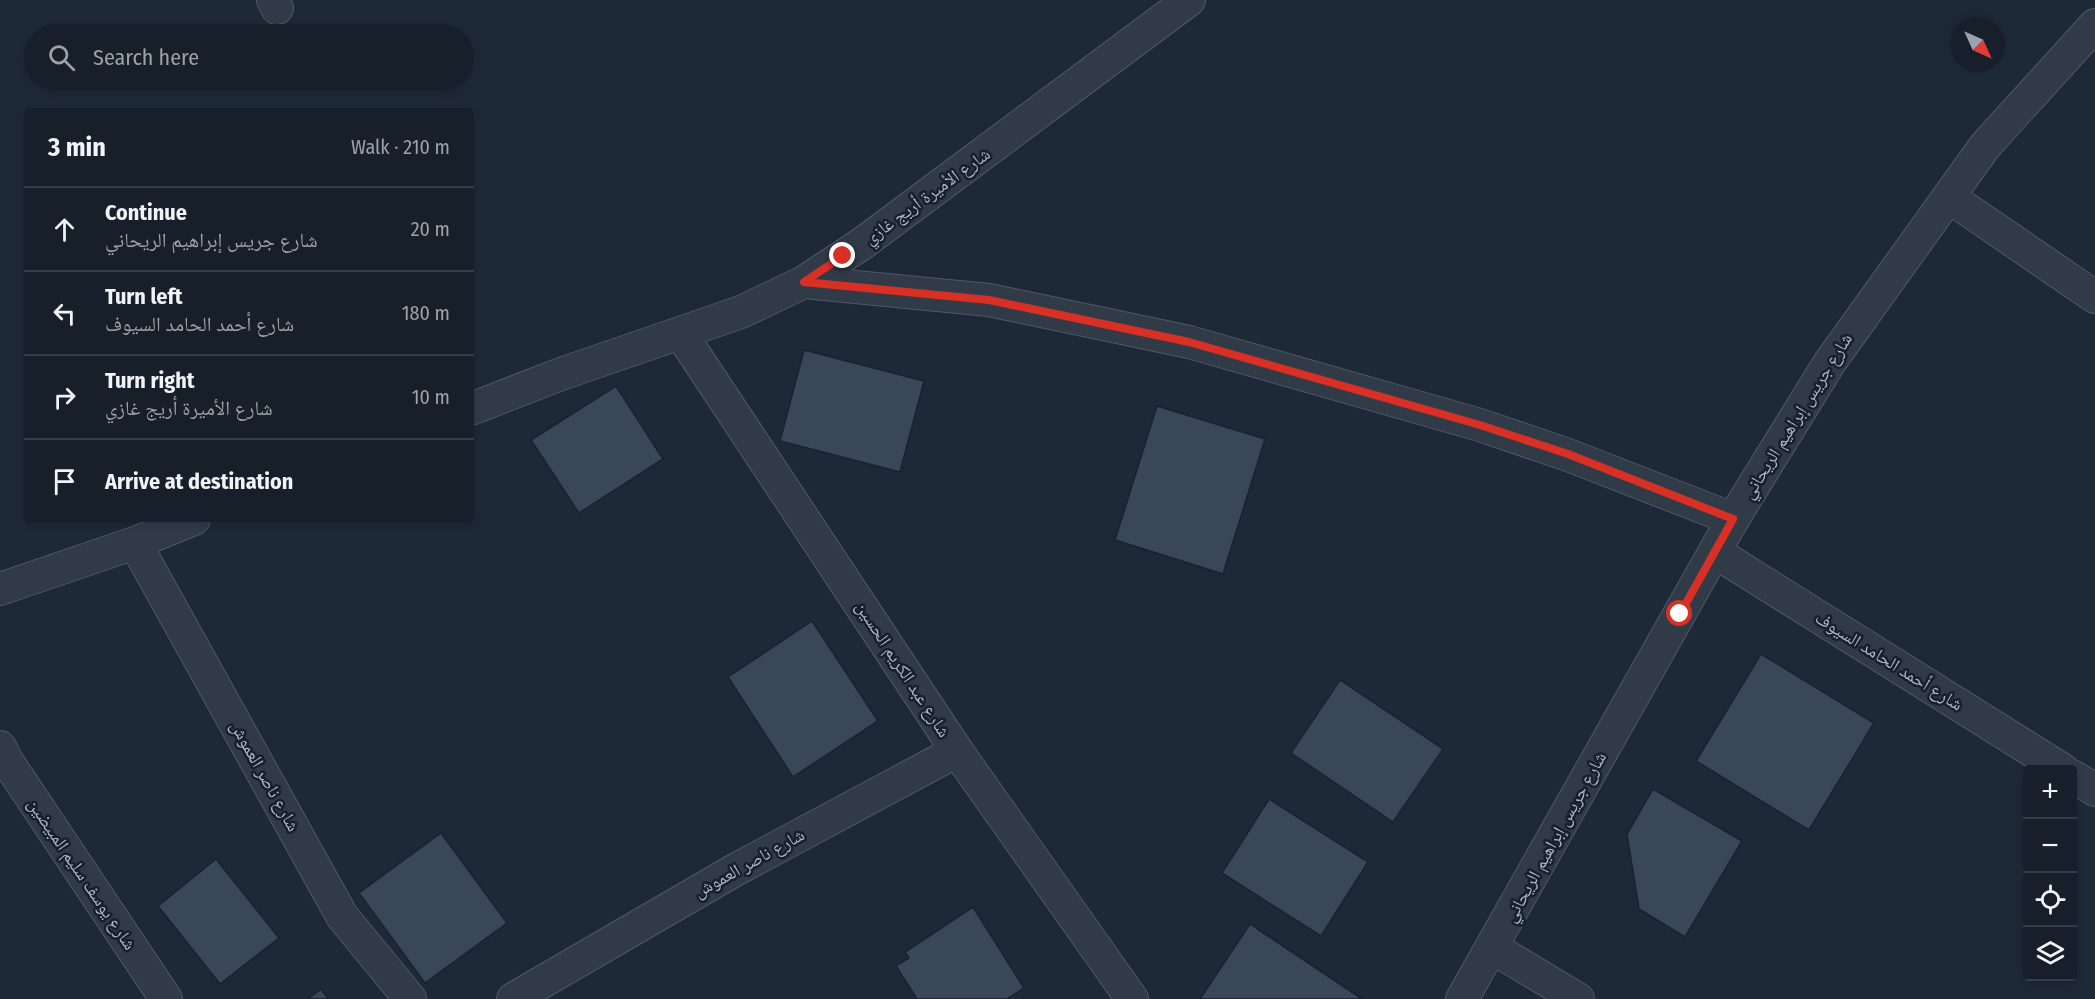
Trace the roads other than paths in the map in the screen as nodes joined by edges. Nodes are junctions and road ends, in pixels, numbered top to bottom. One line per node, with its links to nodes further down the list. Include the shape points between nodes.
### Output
1 (1190, 0): 4 (street, شارع الأميرة أريج غازي, via 863,243)
2 (2095, 26): 3 (street, شارع جريس إبراهيم الريحاني, via 1985,146)
3 (1949, 197): 5 (street); 8 (street, شارع جريس إبراهيم الريحاني, via 1830,362)
4 (804, 282): 6 (street, شارع الأميرة أريج غازي, via 741,312); 8 (street, via 989,300 1189,342 1480,425 1568,454)
5 (2095, 297)
6 (681, 334): 7 (street, شارع الأميرة أريج غازي); 13 (street, شارع عبد الكريم الحسين)
7 (474, 408)
8 (1733, 519): 11 (street, شارع جريس إبراهيم الريحاني)
9 (187, 522): 10 (street)
10 (135, 543): 12 (street); 20 (street, شارع ناصر العموش, via 342,916)
11 (1715, 552): 15 (street, شارع أحمد الحامد السيوف); 18 (street, شارع جريس إبراهيم الريحاني)
12 (0, 589)
13 (957, 751): 21 (street, شارع ناصر العموش, via 735,870); 22 (street, شارع عبد الكريم الحسين)
14 (2, 758): 19 (street, شارع يوسف سليم المبيضين)
15 (2054, 765)
16 (2077, 779): 17 (street)
17 (2095, 790)
18 (1493, 948): 23 (street, شارع جريس إبراهيم الريحاني); 24 (street)
19 (166, 999)
20 (410, 999)
21 (513, 999)
22 (1132, 999)
23 (1462, 999)
24 (1578, 999)

